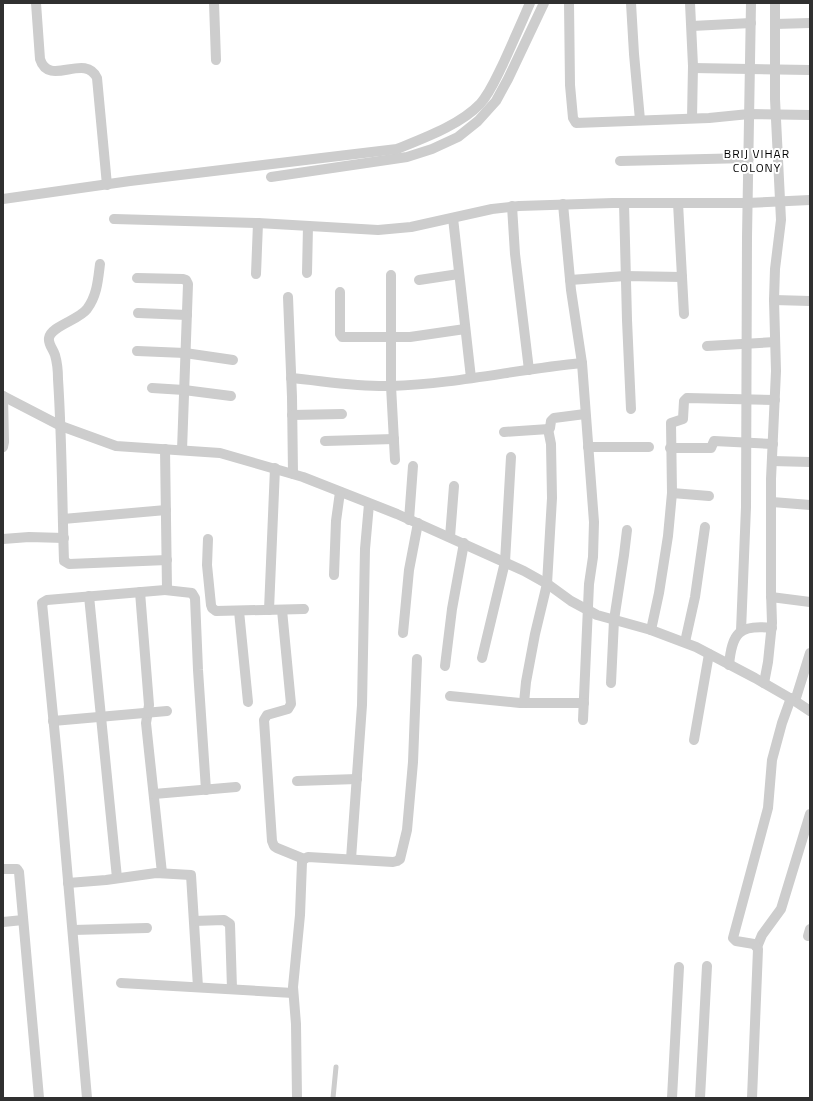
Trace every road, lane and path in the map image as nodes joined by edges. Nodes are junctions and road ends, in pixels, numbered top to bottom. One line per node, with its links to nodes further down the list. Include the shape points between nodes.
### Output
1 (36, 3): 27 (street, via 40,59 46,70 85,68 91,69 97,78)
2 (214, 3): 14 (street)
3 (530, 3): 27 (street, via 499,73 480,104 458,120 416,142 387,151)
4 (544, 3): 26 (street, via 496,101 478,121 458,137 407,157)
5 (569, 3): 23 (street, via 574,122 580,124)
6 (631, 3): 23 (street)
7 (690, 3): 13 (street)
8 (751, 3): 10 (street)
9 (775, 3): 12 (street)
10 (751, 23): 13 (street); 16 (street)
11 (810, 23): 12 (street)
12 (775, 24): 17 (street)
13 (692, 26): 15 (street)
14 (216, 60)
15 (693, 68): 16 (street); 22 (street)
16 (750, 68): 17 (street); 19 (street)
17 (775, 70): 18 (street); 20 (street)
18 (810, 70)
19 (749, 114): 20 (street); 22 (street); 24 (street)
20 (776, 115): 21 (street); 30 (street)
21 (810, 115)
22 (692, 118): 23 (street)
23 (640, 120)
24 (749, 158): 25 (street); 33 (street)
25 (620, 161)
26 (270, 177)
27 (107, 185): 28 (street)
28 (3, 199)
29 (810, 200): 30 (street)
30 (779, 202): 33 (street); 52 (street, via 781,220 775,262)
31 (624, 203): 32 (street); 34 (street); 45 (street)
32 (678, 203): 33 (street); 46 (street)
33 (747, 203): 60 (street)
34 (563, 204): 35 (street); 49 (street)
35 (512, 206): 36 (street); 66 (street)
36 (453, 218): 39 (street, via 411,227 378,230); 43 (street)
37 (114, 219): 38 (street)
38 (258, 223): 39 (street); 42 (street)
39 (308, 226): 41 (street)
40 (100, 264): 80 (street, via 97,287 86,310 78,318 56,328 49,338 57,363)
41 (307, 273)
42 (256, 274)
43 (459, 274): 48 (street); 57 (street)
44 (391, 275): 58 (street)
45 (625, 276): 46 (street); 49 (street); 76 (street)
46 (682, 277): 55 (street)
47 (137, 278): 56 (street, via 186,280)
48 (418, 280)
49 (570, 280): 65 (street)
50 (340, 292): 58 (street, via 342,336)
51 (288, 297): 67 (street)
52 (774, 300): 53 (street); 59 (street)
53 (810, 301)
54 (138, 313): 56 (street)
55 (684, 314)
56 (188, 315): 63 (street)
57 (465, 329): 58 (street, via 410,337); 68 (street)
58 (391, 337): 69 (street)
59 (775, 342): 60 (street); 75 (street)
60 (746, 343): 61 (street); 74 (street)
61 (707, 346)
62 (137, 351): 63 (street)
63 (185, 353): 64 (street); 71 (street)
64 (233, 360)
65 (582, 363): 66 (street); 78 (street)
66 (529, 370): 68 (street)
67 (291, 378): 69 (street); 79 (street)
68 (471, 378): 69 (street)
69 (392, 386): 83 (street)
70 (152, 388): 71 (street)
71 (184, 390): 73 (street); 92 (street)
72 (3, 396): 80 (street); 89 (street)
73 (231, 396)
74 (746, 399): 75 (street); 85 (street); 90 (street, via 685,399 683,419 672,421 670,424)
75 (775, 400): 86 (street)
76 (631, 409)
77 (342, 414): 79 (street)
78 (586, 414): 81 (street, via 554,418); 87 (street)
79 (292, 415): 99 (street)
80 (61, 426): 91 (street, via 116,446); 108 (street)
81 (548, 429): 82 (street); 120 (street, via 551,444 552,498)
82 (504, 432)
83 (394, 439): 84 (street); 94 (street)
84 (325, 441)
85 (746, 442): 86 (street); 90 (street, via 713,441 711,448); 134 (street)
86 (773, 444): 95 (street)
87 (588, 447): 88 (street); 130 (street, via 594,522)
88 (649, 447)
89 (3, 448)
90 (670, 448): 102 (street)
91 (165, 449): 92 (street); 107 (street)
92 (182, 450): 98 (street, via 220,453)
93 (511, 457): 118 (street)
94 (395, 460)
95 (772, 461): 96 (street); 104 (street)
96 (810, 462)
97 (413, 466): 109 (street)
98 (275, 468): 99 (street); 127 (street)
99 (293, 474): 101 (street)
100 (454, 486): 112 (street)
101 (340, 492): 105 (street); 119 (street)
102 (672, 493): 103 (street); 133 (street)
103 (709, 496)
104 (772, 502): 106 (street); 124 (street)
105 (369, 504): 109 (street); 157 (street, via 364,549 362,705)
106 (810, 505)
107 (166, 510): 108 (street); 117 (street)
108 (63, 519): 113 (street)
109 (413, 522): 112 (street); 135 (street)
110 (705, 527): 136 (street, via 695,597)
111 (627, 530): 131 (street)
112 (450, 537): 116 (street)
113 (64, 538): 114 (street); 117 (street, via 66,563)
114 (3, 539)
115 (208, 539): 129 (street, via 207,565 212,608 216,611)
116 (464, 543): 118 (street); 142 (street)
117 (168, 560): 121 (street, via 168,586)
118 (505, 562): 120 (street); 139 (street)
119 (334, 574)
120 (547, 584): 130 (street); 148 (street, via 535,634)
121 (165, 590): 122 (street); 160 (street, via 192,593 195,598)
122 (140, 592): 123 (street); 152 (street)
123 (89, 596): 153 (street); 155 (street, via 47,600 42,603)
124 (771, 597): 125 (street); 132 (street)
125 (810, 602)
126 (304, 609): 128 (street)
127 (269, 610): 128 (street); 129 (street)
128 (282, 610): 163 (street, via 291,704 288,709 267,715 264,720 272,841 277,848)
129 (239, 611): 147 (street)
130 (588, 611): 131 (street); 149 (street)
131 (614, 620): 133 (street); 143 (street)
132 (772, 628): 134 (street, via 754,627); 144 (street)
133 (652, 630): 136 (street)
134 (742, 631): 141 (street, via 732,646)
135 (403, 633)
136 (685, 642): 138 (street)
137 (810, 653): 146 (street)
138 (709, 654): 141 (street); 156 (street)
139 (482, 658)
140 (417, 659): 164 (street, via 413,762 407,830 402,854 393,862)
141 (729, 665): 144 (street)
142 (445, 666)
143 (611, 683)
144 (764, 683): 146 (street)
145 (450, 696): 148 (street)
146 (793, 699): 151 (street); 174 (street, via 782,723 772,760 768,808 733,938 735,941 754,944)
147 (248, 702)
148 (524, 703): 149 (street)
149 (584, 703): 154 (street)
150 (167, 711): 152 (street)
151 (810, 711)
152 (148, 713): 153 (street); 161 (street, via 146,723)
153 (100, 716): 155 (street); 167 (street)
154 (583, 720)
155 (53, 721): 168 (street)
156 (694, 740)
157 (357, 779): 158 (street); 164 (street)
158 (297, 781)
159 (236, 787): 160 (street)
160 (206, 790): 161 (street)
161 (154, 794): 166 (street)
162 (810, 814): 174 (street, via 781,909)
163 (304, 859): 164 (street); 180 (street)
164 (351, 859)
165 (3, 869): 169 (street, via 17,868 19,872)
166 (162, 872): 167 (street); 170 (street, via 190,875)
167 (117, 878): 168 (street)
168 (68, 883): 173 (street)
169 (22, 920): 171 (street); 182 (street)
170 (194, 921): 178 (street); 179 (street, via 224,920 230,924)
171 (3, 922)
172 (147, 928): 173 (street)
173 (73, 930): 183 (street)
174 (756, 947): 188 (street, via 758,949)
175 (707, 966): 187 (street)
176 (679, 968): 186 (street)
177 (120, 983): 178 (street)
178 (198, 987): 179 (street)
179 (232, 989): 180 (street)
180 (293, 993): 184 (street)
181 (336, 1067): 185 (lane)
182 (39, 1098)
183 (87, 1098)
184 (297, 1098)
185 (333, 1098)
186 (672, 1098)
187 (700, 1098)
188 (752, 1098)

